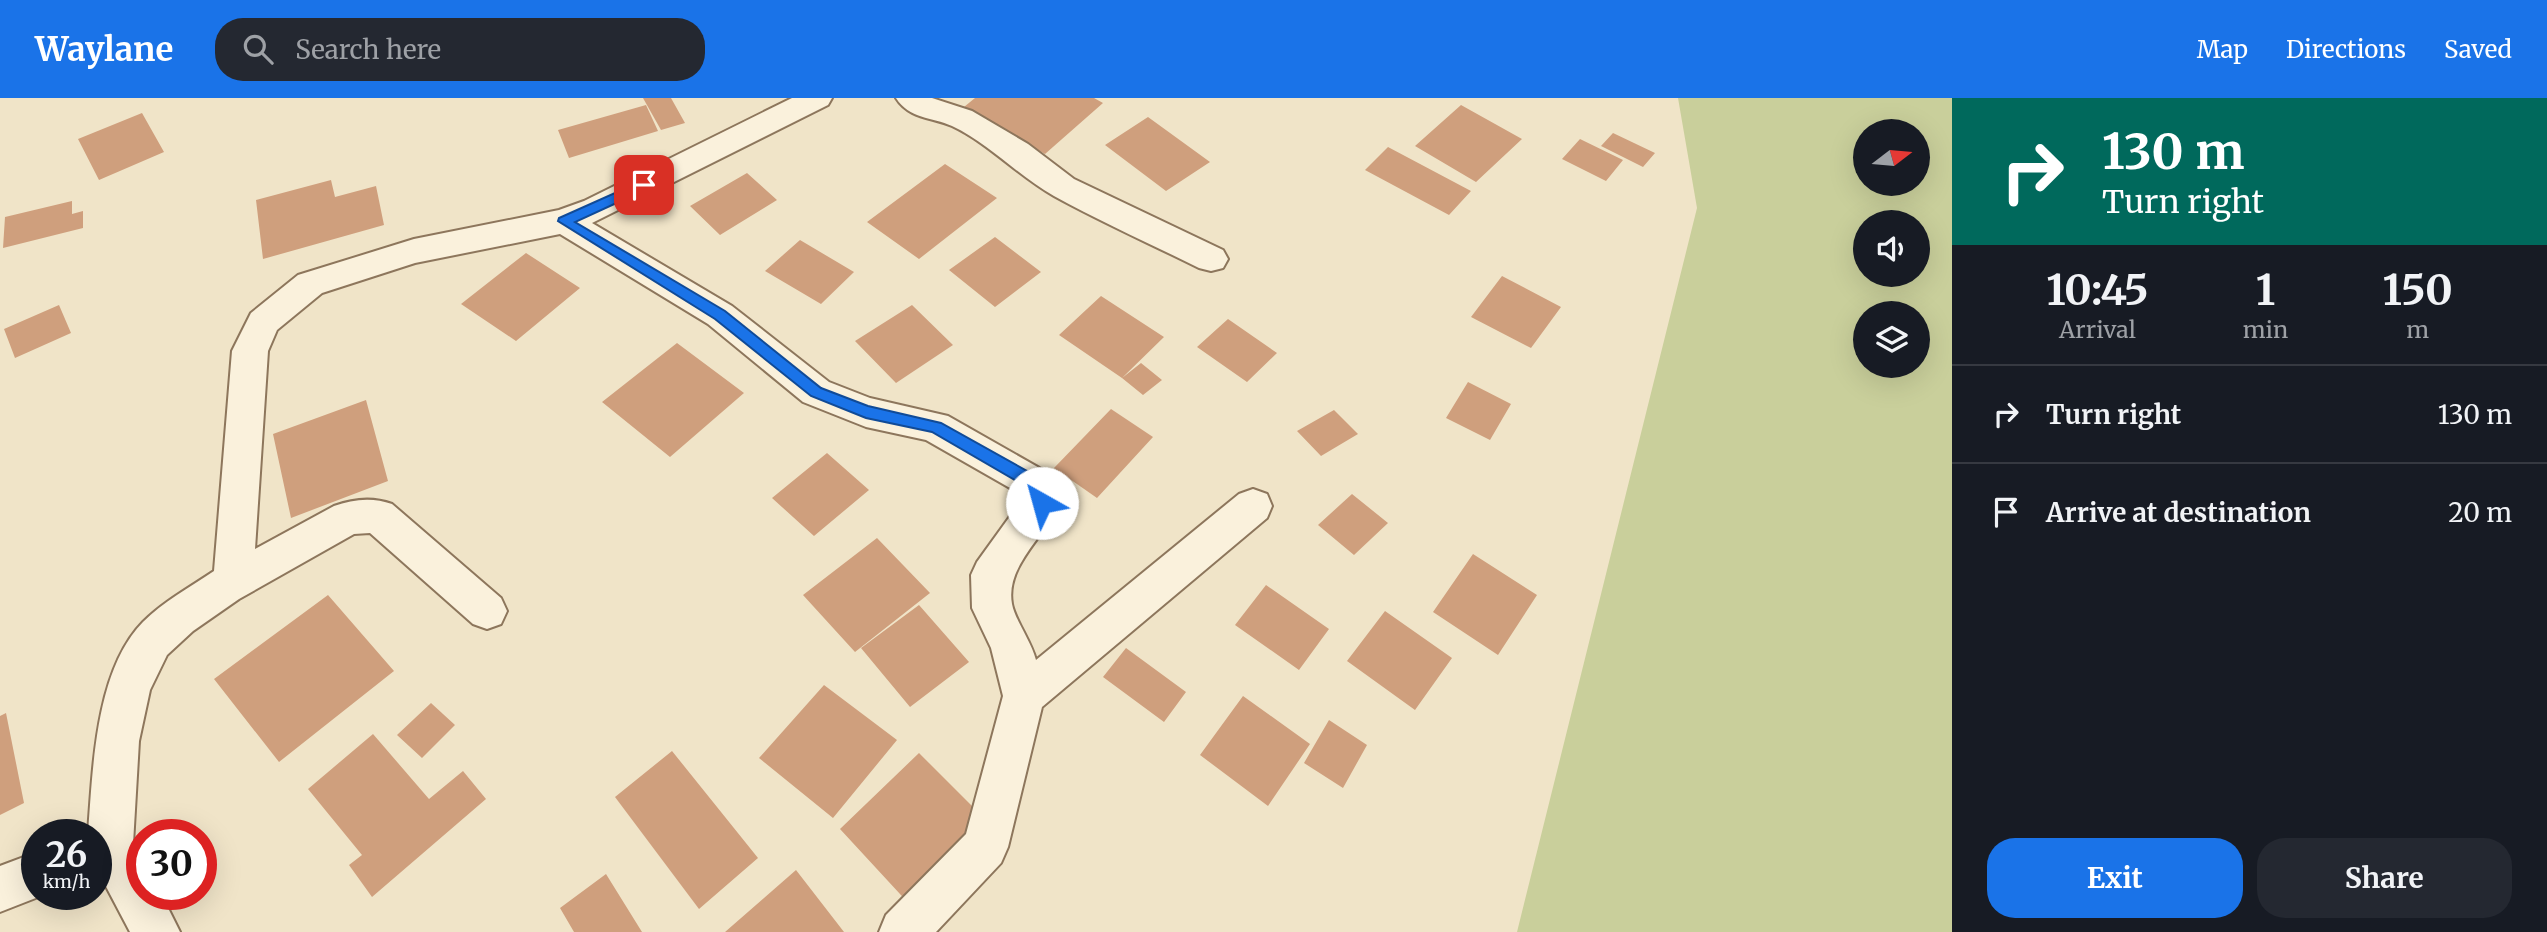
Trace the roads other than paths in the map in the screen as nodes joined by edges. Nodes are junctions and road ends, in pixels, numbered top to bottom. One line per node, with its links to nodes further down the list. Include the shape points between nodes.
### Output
1 (817, 98): 3 (street)
2 (911, 98): 4 (street, via 929,110 961,118 1063,187)
3 (564, 221): 6 (street, via 414,251 310,284 263,322 250,351); 8 (street, via 720,315 816,392 866,412 935,427 1030,481 1042,503 991,575 992,608 1011,645)
4 (1211, 259)
5 (1253, 506): 8 (street)
6 (233, 580): 7 (street, via 348,518 378,516); 9 (street, via 153,640 130,684 117,729)
7 (487, 611)
8 (1024, 696): 14 (street, via 985,847)
9 (107, 819)
10 (112, 864): 13 (street)
11 (21, 881): 12 (street)
12 (0, 889)
13 (156, 932)
14 (903, 932)

